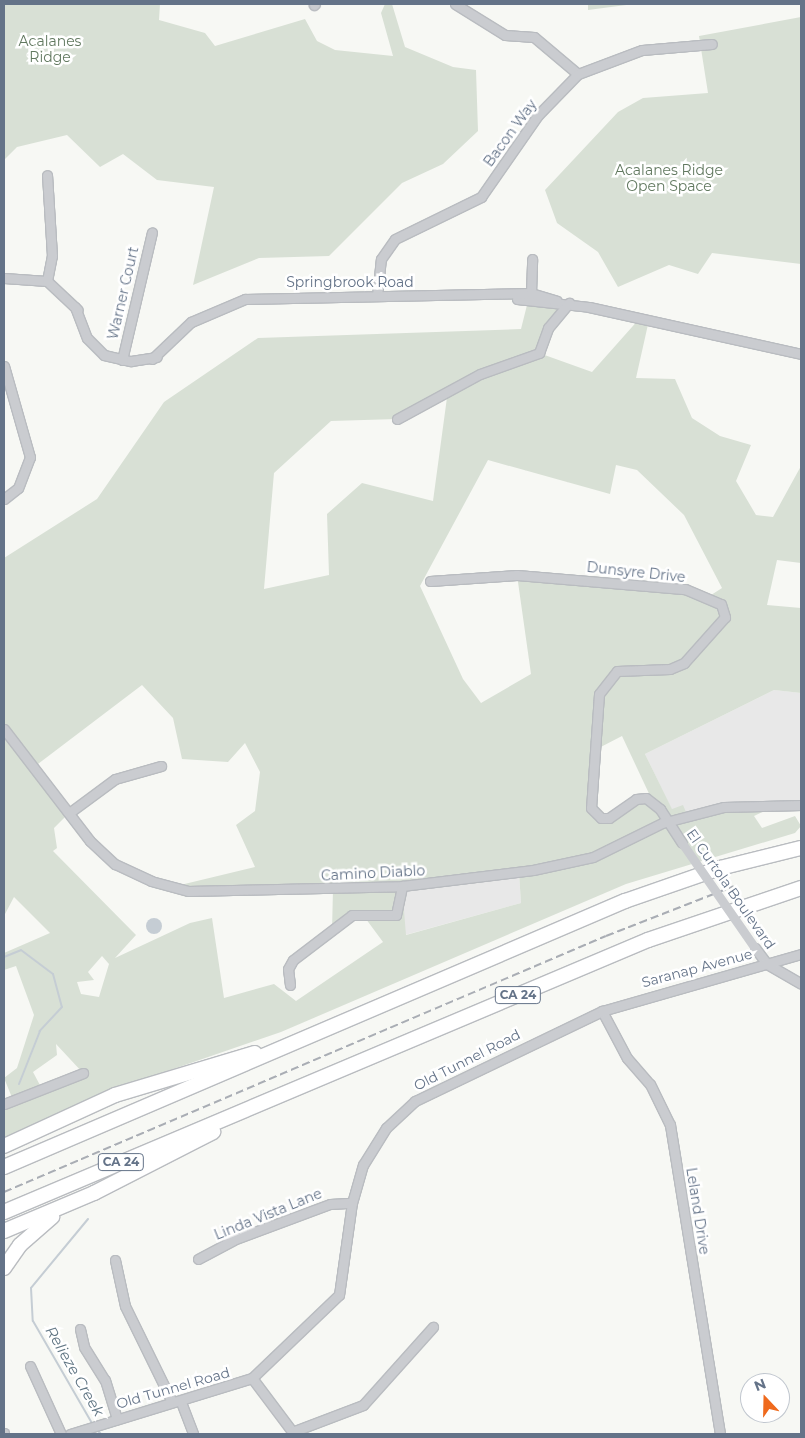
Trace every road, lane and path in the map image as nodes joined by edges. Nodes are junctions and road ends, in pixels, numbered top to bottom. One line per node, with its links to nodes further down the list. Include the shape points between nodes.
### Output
1 (455, 4): 3 (street, via 505,35 534,37)
2 (712, 44): 3 (street, Bacon Way, via 642,50)
3 (578, 74): 10 (street, Bacon Way, via 538,115 481,197 395,239 381,259)
4 (47, 175): 8 (street, via 52,256)
5 (152, 232): 15 (street, Warner Court)
6 (532, 259): 9 (street)
7 (4, 278): 8 (street)
8 (47, 281): 15 (street, via 75,307 95,348)
9 (531, 293): 11 (street, Springbrook Road); 12 (street, Springbrook Road)
10 (377, 296): 11 (street, Springbrook Road); 15 (street, Springbrook Road, via 245,299 183,328 152,359)
11 (491, 296): 12 (street, Springbrook Road)
12 (557, 301): 13 (street, Springbrook Road)
13 (570, 303): 14 (street, Springbrook Road); 18 (street, via 548,328 539,353 480,374)
14 (801, 354)
15 (120, 359)
16 (4, 366): 17 (street)
17 (5, 377): 19 (street, via 30,457 18,488)
18 (397, 419)
19 (4, 499)
20 (430, 581): 25 (street, Dunsyre Drive, via 526,575 685,589 721,604 725,617 684,663 670,668 617,671 599,694 591,808 601,818 609,818 636,799 646,798)
21 (4, 729): 24 (street, Camino Diablo)
22 (160, 766): 24 (street, via 115,779)
23 (801, 805): 25 (street, Camino Diablo, via 724,807)
24 (69, 813): 27 (street, Camino Diablo, via 115,864 151,881 188,891)
25 (667, 822): 27 (street, Camino Diablo, via 593,857 555,867); 30 (street, El Curtola Boulevard, bridge)
26 (801, 848): 34 (highway, via 720,868 639,896)
27 (402, 886): 32 (street, via 396,915 352,915 294,960 288,968)
28 (801, 888): 37 (highway, CA 24, via 648,940)
29 (801, 954): 30 (street, Saranap Avenue)
30 (768, 964): 31 (street, El Curtola Boulevard); 33 (street, Saranap Avenue)
31 (801, 984)
32 (290, 985)
33 (602, 1011): 41 (street, Old Tunnel Road, via 415,1101 369,1152); 57 (street, Leland Drive, via 627,1058 650,1084 670,1125)
34 (278, 1050): 38 (highway, via 230,1057 123,1093); 39 (highway)
35 (83, 1073): 36 (street)
36 (4, 1104)
37 (240, 1114): 40 (highway, via 192,1145); 42 (highway, CA 24)
38 (5, 1146)
39 (4, 1167)
40 (94, 1192): 43 (highway); 46 (highway, via 32,1232)
41 (352, 1203): 44 (street, Linda Vista Lane, via 330,1204 233,1240); 50 (street, Old Tunnel Road, via 339,1295)
42 (4, 1212)
43 (4, 1231)
44 (198, 1259)
45 (115, 1260): 51 (street, via 125,1306)
46 (4, 1268)
47 (433, 1327): 53 (street, via 363,1405)
48 (80, 1329): 52 (street, via 84,1347 105,1380)
49 (30, 1366): 54 (street)
50 (252, 1378): 51 (street, Old Tunnel Road); 53 (street)
51 (177, 1402): 52 (street, Old Tunnel Road); 56 (street)
52 (117, 1419): 55 (street, Old Tunnel Road)
53 (293, 1433)
54 (61, 1434)
55 (70, 1434)
56 (193, 1434)
57 (720, 1434)

